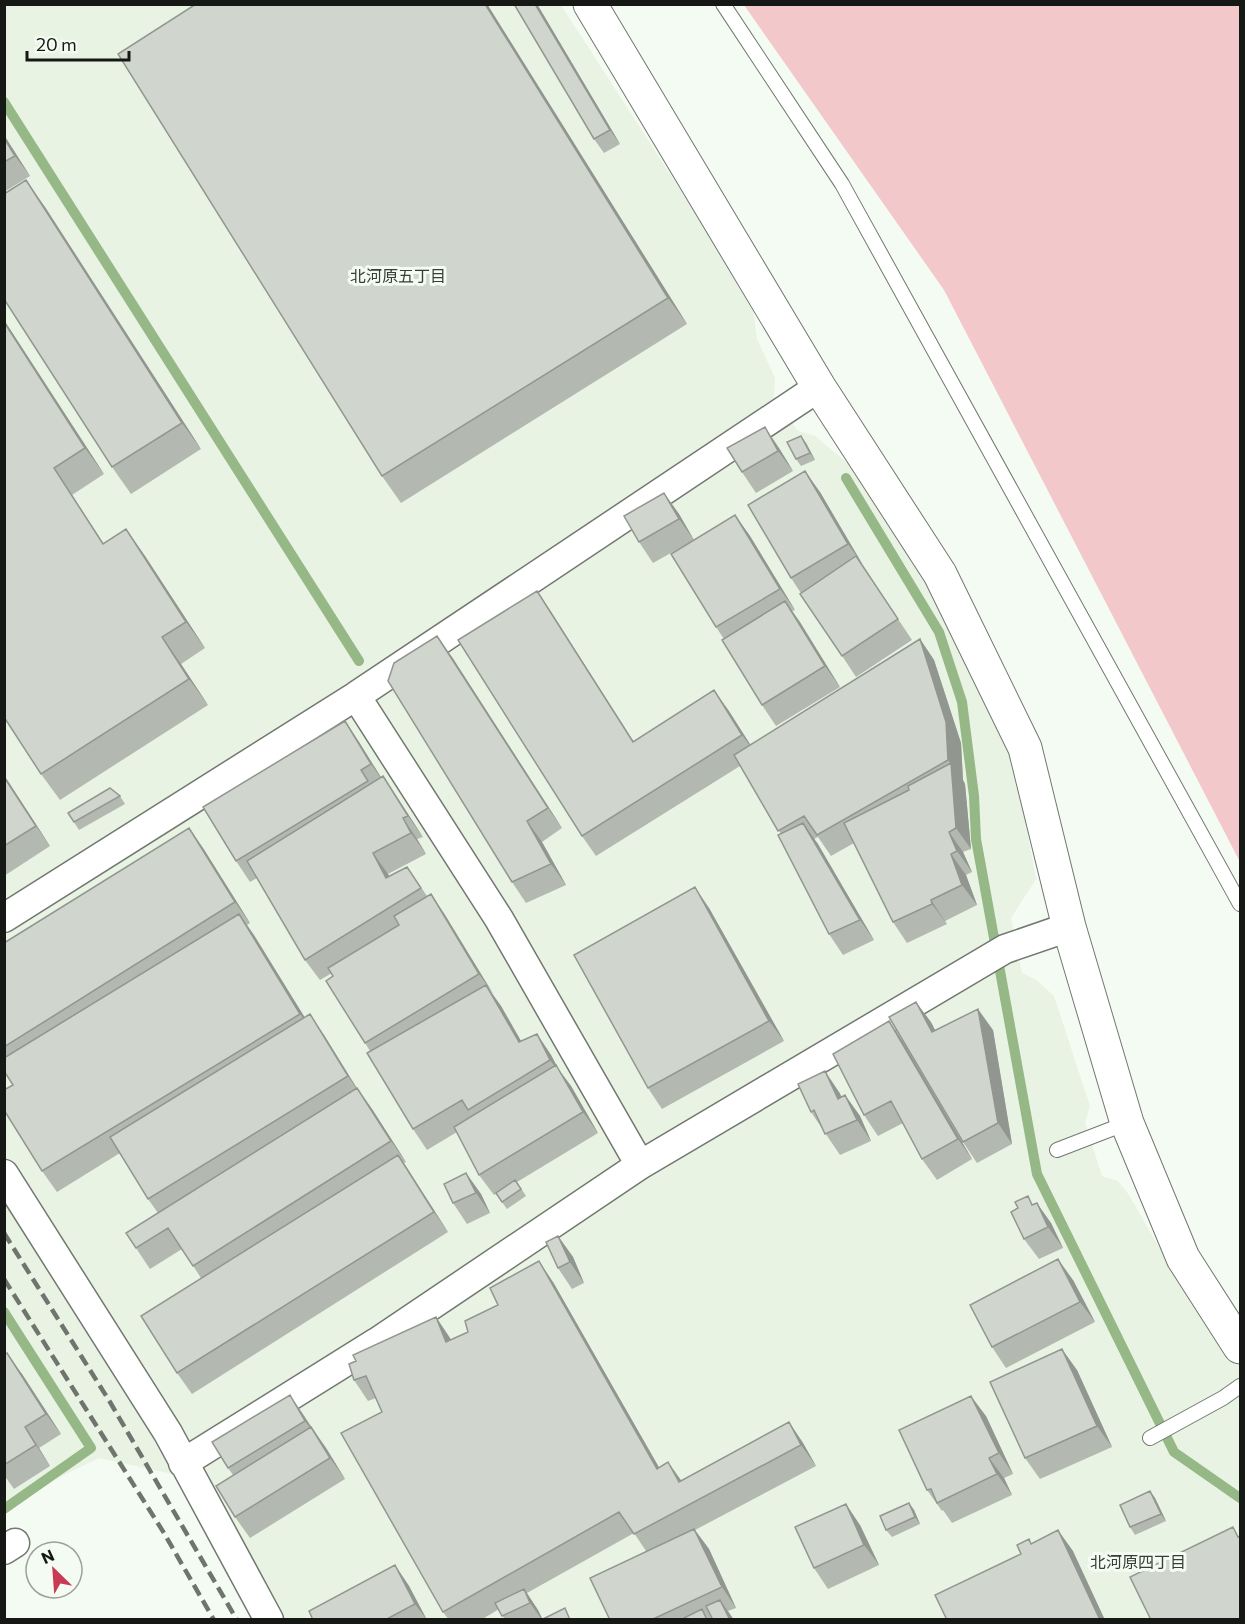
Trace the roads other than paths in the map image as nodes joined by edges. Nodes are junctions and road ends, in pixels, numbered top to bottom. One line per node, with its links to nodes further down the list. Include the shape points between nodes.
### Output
1 (590, 4): 3 (street)
2 (723, 4): 5 (lane, via 842,184)
3 (819, 387): 4 (street); 7 (street, via 940,574 1024,748)
4 (356, 696): 6 (street); 10 (street, via 500,919)
5 (1240, 904)
6 (4, 918)
7 (1069, 927): 8 (street); 10 (street, via 1005,949)
8 (1127, 1123): 9 (lane); 12 (street, via 1183,1258)
9 (1058, 1150)
10 (640, 1166): 15 (street, via 377,1342)
11 (4, 1174): 15 (street, via 168,1433)
12 (1240, 1347)
13 (1240, 1386): 14 (lane)
14 (1150, 1438)
15 (183, 1463): 16 (street)
16 (269, 1620)

